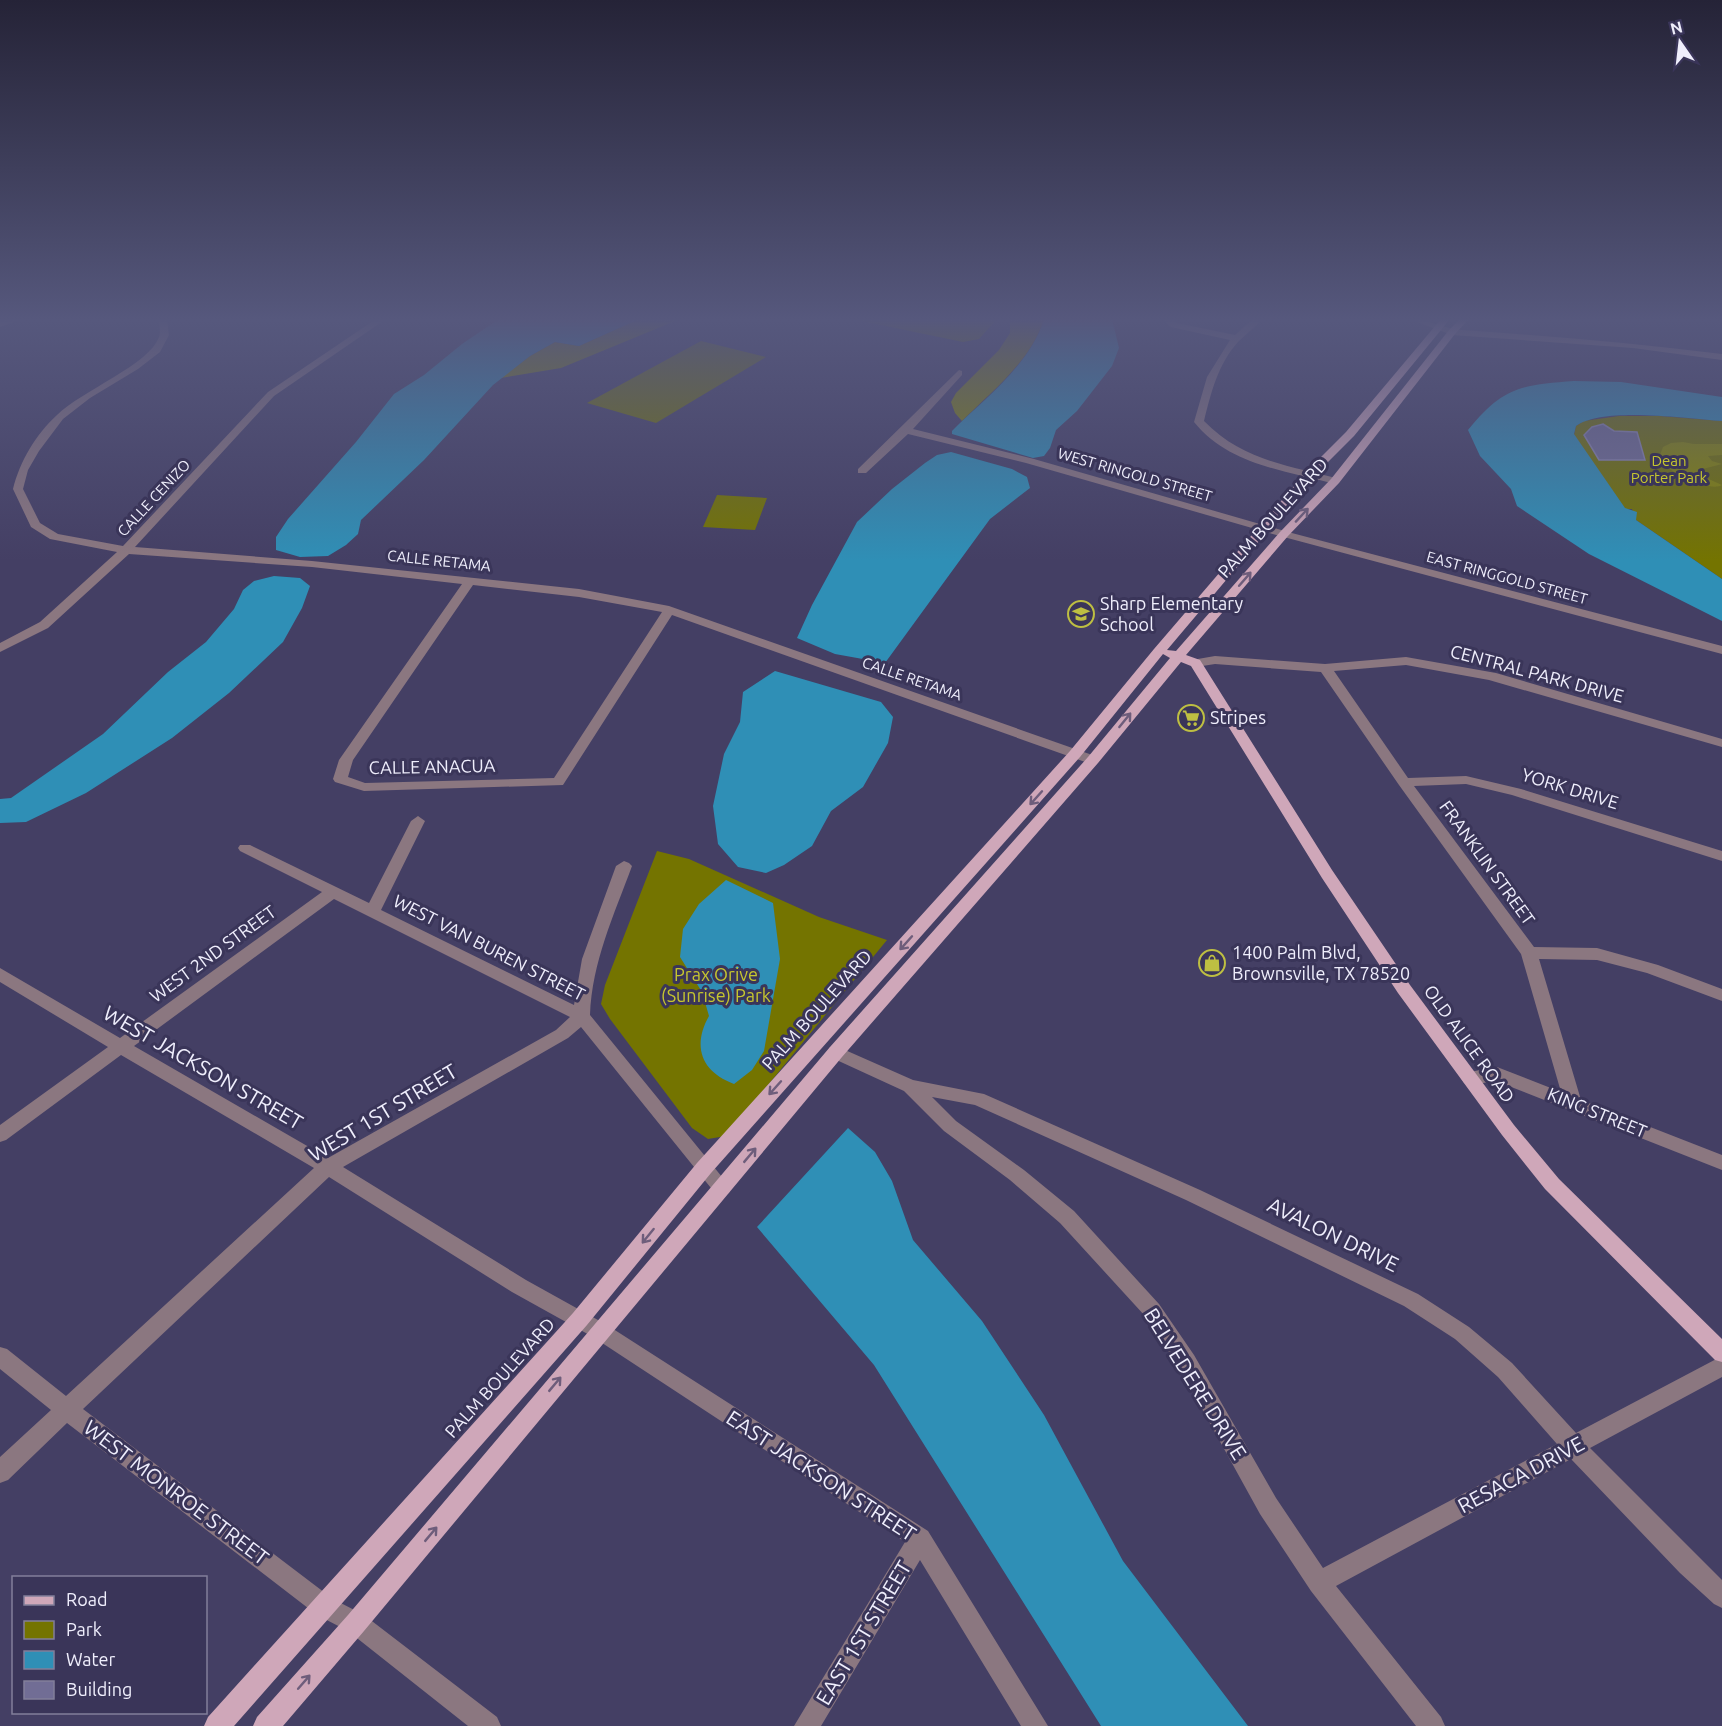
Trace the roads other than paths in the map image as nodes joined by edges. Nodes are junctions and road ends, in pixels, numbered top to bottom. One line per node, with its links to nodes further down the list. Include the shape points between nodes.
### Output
1 (82, 400): 13 (street, CALLE RETAMA, via 60,417 34,450 18,489 35,525 54,537)
2 (266, 400): 13 (street, CALLE CENIZO)
3 (934, 400): 7 (street)
4 (1206, 400): 9 (street, via 1199,422 1215,439 1251,458)
5 (1379, 400): 9 (main road, PALM BOULEVARD)
6 (1399, 400): 10 (main road, PALM BOULEVARD)
7 (906, 430): 8 (street); 11 (street, WEST RINGOLD STREET)
8 (862, 471)
9 (1310, 474): 10 (street); 11 (main road, PALM BOULEVARD)
10 (1335, 481): 12 (main road, PALM BOULEVARD, one-way to 10)
11 (1265, 528): 12 (street, WEST RINGOLD STREET); 18 (main road, PALM BOULEVARD)
12 (1284, 534): 17 (street, EAST RINGGOLD STREET); 19 (main road, PALM BOULEVARD, one-way to 12)
13 (126, 550): 14 (street, CALLE RETAMA, via 312,564); 16 (street, CALLE CENIZO, via 44,625)
14 (470, 582): 15 (street, CALLE RETAMA, via 579,593); 15 (street, CALLE ANACUA, via 346,760 340,779 364,788 558,782)
15 (669, 610): 23 (street, CALLE RETAMA)
16 (0, 648)
17 (1722, 650)
18 (1158, 652): 19 (main road); 23 (main road, PALM BOULEVARD)
19 (1179, 655): 20 (main road); 23 (main road, PALM BOULEVARD, one-way to 19)
20 (1196, 663): 21 (street, CENTRAL PARK DRIVE, via 1215,660); 37 (main road, OLD ALICE ROAD, via 1327,873 1404,989)
21 (1325, 668): 22 (street, CENTRAL PARK DRIVE, via 1406,661 1491,676); 24 (street, FRANKLIN STREET)
22 (1722, 743)
23 (1084, 757): 36 (main road, PALM BOULEVARD); 43 (main road, PALM BOULEVARD, one-way to 43)
24 (1404, 782): 27 (street, YORK DRIVE, via 1466,780); 31 (street, FRANKLIN STREET)
25 (418, 821): 30 (street)
26 (245, 848): 29 (street, WEST VAN BUREN STREET)
27 (1722, 856)
28 (624, 866): 34 (street, via 586,973)
29 (334, 891): 30 (street, WEST VAN BUREN STREET); 35 (street, WEST 2ND STREET)
30 (373, 911): 34 (street, WEST VAN BUREN STREET)
31 (1529, 953): 33 (street, via 1597,954); 39 (street, FRANKLIN STREET)
32 (0, 974): 35 (street, WEST JACKSON STREET)
33 (1722, 995)
34 (582, 1016): 42 (street, WEST 1ST STREET, via 562,1034); 43 (street, WEST VAN BUREN STREET)
35 (119, 1046): 40 (street, WEST 2ND STREET); 42 (street, WEST JACKSON STREET)
36 (836, 1052): 38 (street, AVALON DRIVE); 44 (main road, PALM BOULEVARD, one-way to 36)
37 (1470, 1078): 39 (street, KING STREET, via 1497,1074); 46 (main road, OLD ALICE ROAD, via 1552,1184)
38 (910, 1086): 50 (street, AVALON DRIVE, via 978,1098 1411,1299 1462,1333 1505,1370); 53 (street, BELVEDERE DRIVE, via 950,1126 1067,1217 1152,1310 1187,1362 1268,1506)
39 (1573, 1103): 41 (street, KING STREET)
40 (0, 1136)
41 (1722, 1163)
42 (328, 1167): 45 (street, WEST JACKSON STREET, via 519,1286); 49 (street, WEST 1ST STREET)
43 (704, 1168): 44 (street, WEST VAN BUREN STREET); 45 (main road, PALM BOULEVARD, one-way to 45)
44 (722, 1188): 45 (main road, PALM BOULEVARD)
45 (590, 1325): 52 (street, EAST JACKSON STREET); 55 (main road, PALM BOULEVARD); 56 (main road, PALM BOULEVARD, one-way to 45)
46 (1722, 1353)
47 (0, 1356): 49 (street, WEST MONROE STREET)
48 (1722, 1366): 50 (street, RESACA DRIVE)
49 (68, 1411): 51 (street, WEST 1ST STREET); 55 (street, WEST MONROE STREET)
50 (1574, 1447): 53 (street, RESACA DRIVE); 54 (street, AVALON DRIVE)
51 (0, 1472)
52 (920, 1539): 60 (street, EAST 1ST STREET); 61 (street, EAST JACKSON STREET)
53 (1319, 1583): 62 (street, BELVEDERE DRIVE)
54 (1722, 1596)
55 (325, 1607): 56 (street, WEST MONROE STREET); 57 (main road, PALM BOULEVARD)
56 (356, 1623): 58 (main road, PALM BOULEVARD, one-way to 56); 59 (street, WEST MONROE STREET)
57 (217, 1726)
58 (266, 1726)
59 (488, 1726)
60 (807, 1726)
61 (1035, 1726)
62 (1432, 1726)

